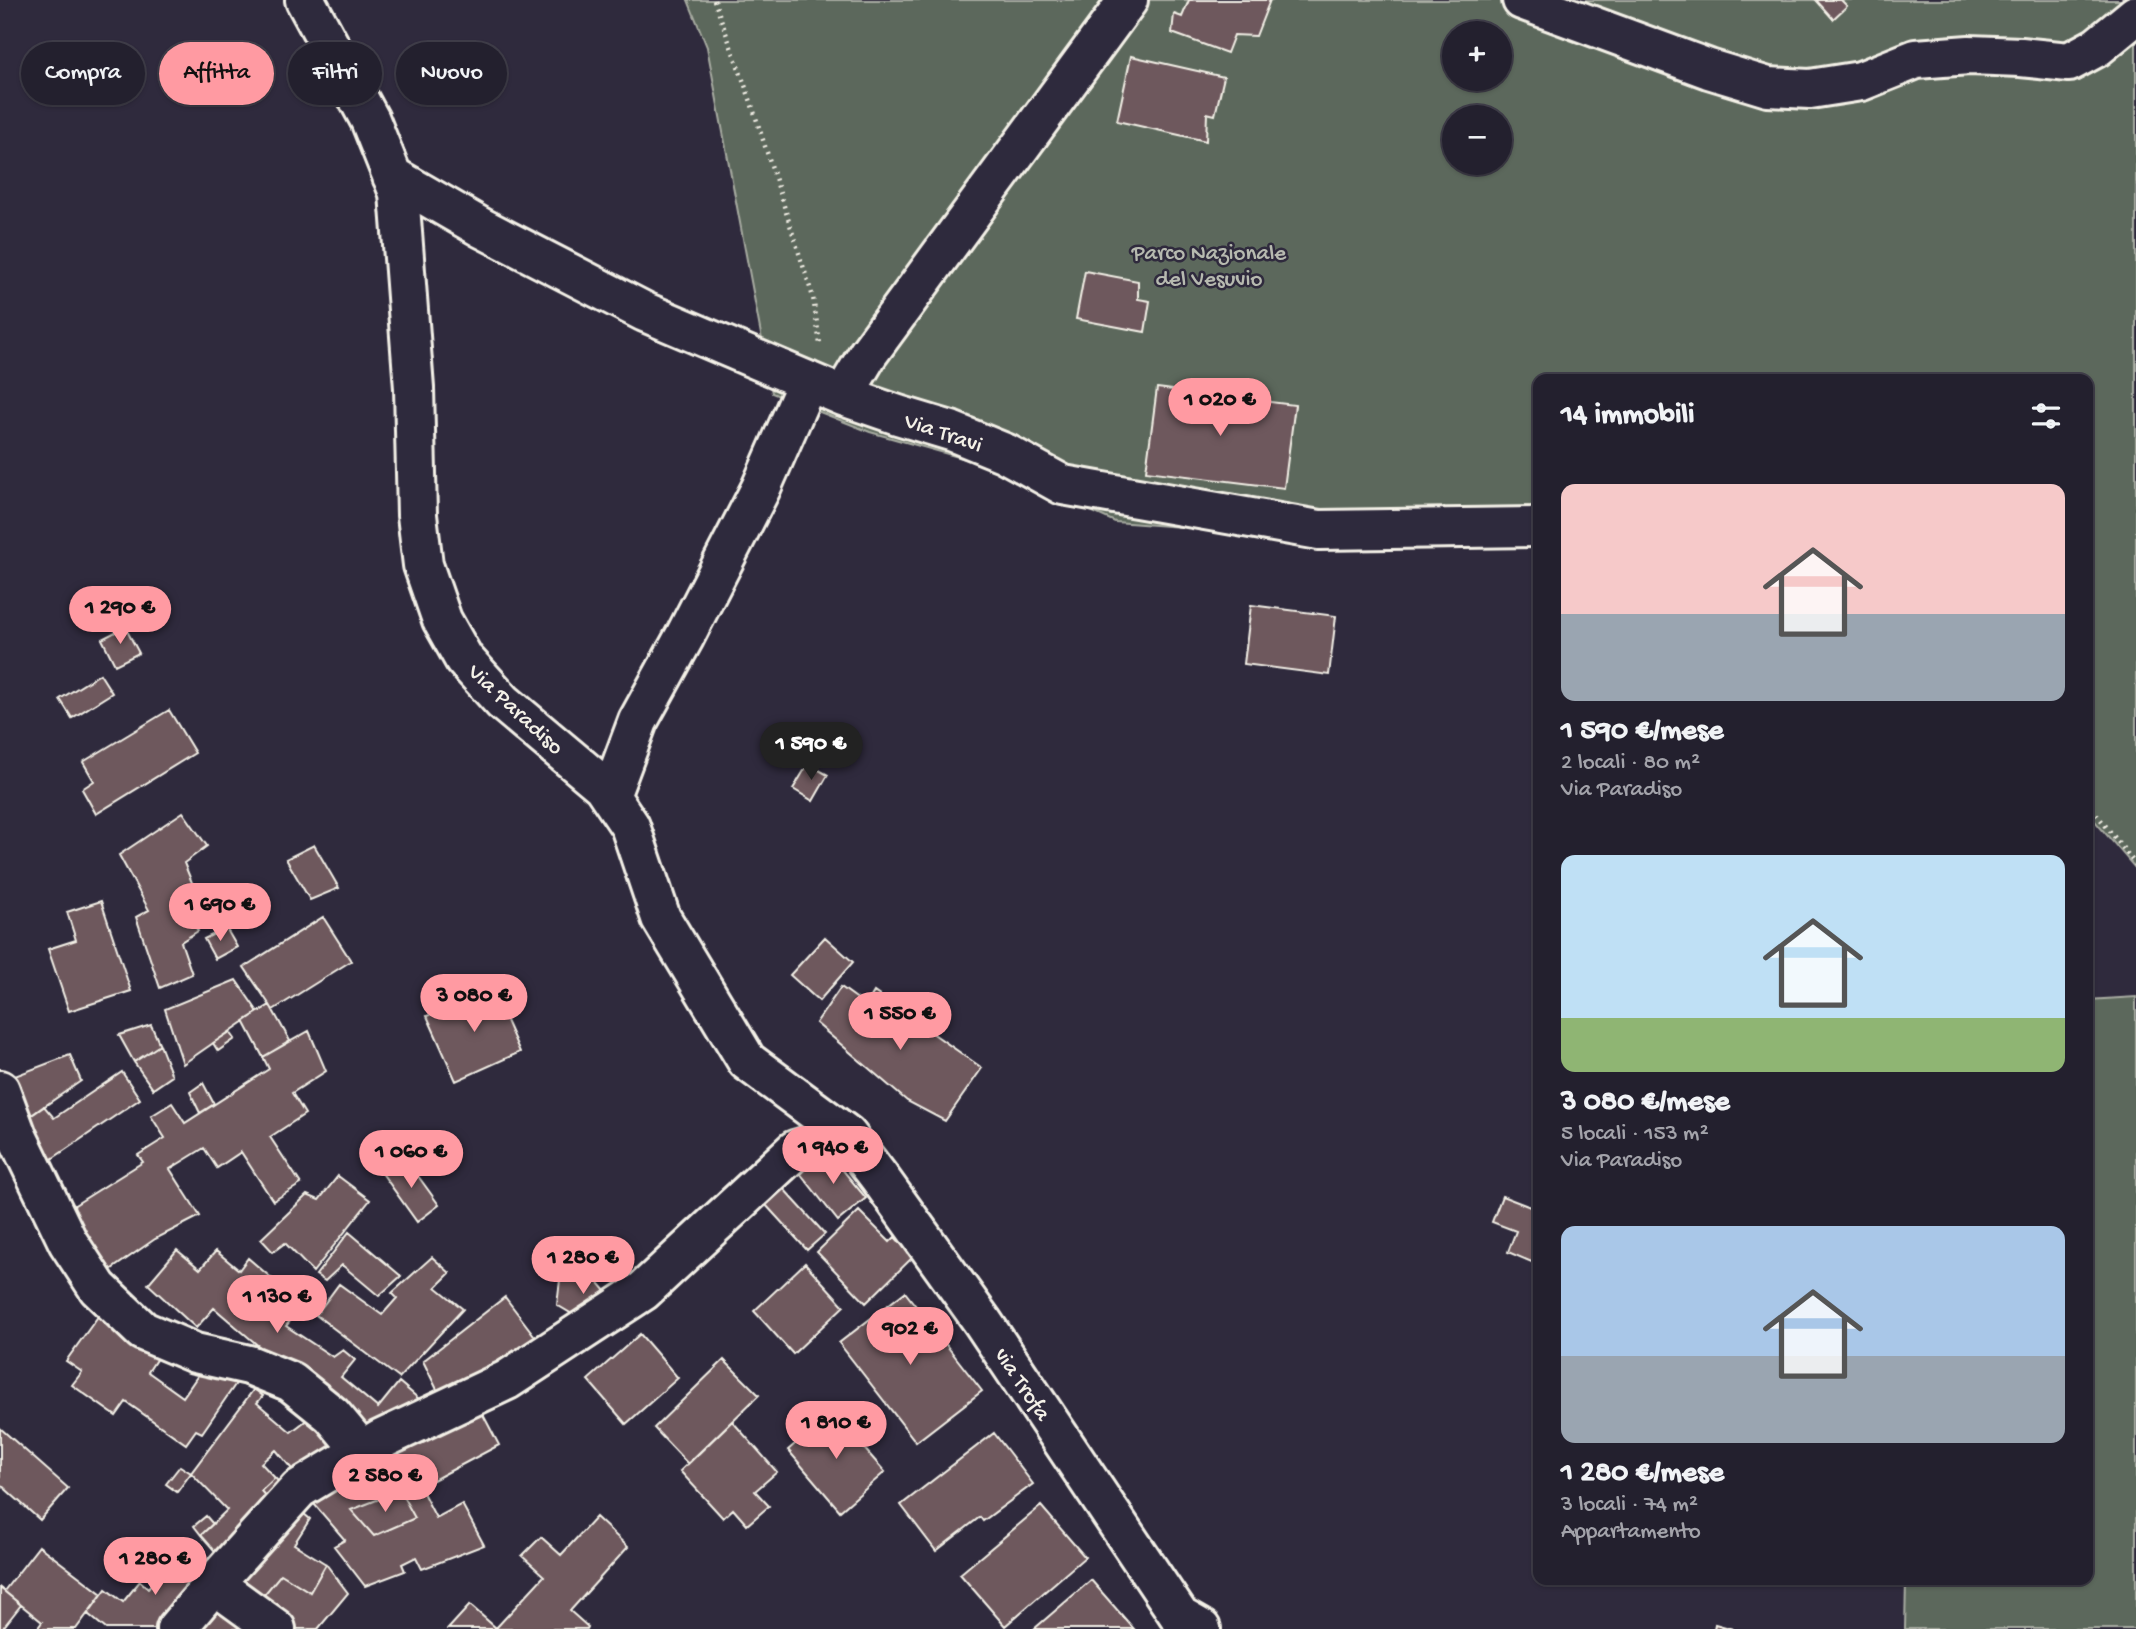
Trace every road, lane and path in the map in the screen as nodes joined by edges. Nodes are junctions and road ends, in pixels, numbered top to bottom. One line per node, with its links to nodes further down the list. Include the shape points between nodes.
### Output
1 (305, 0): 6 (street, Via Paradiso, via 370,120)
2 (714, 0): 7 (path, via 813,297)
3 (1128, 0): 7 (street, via 868,354)
4 (1522, 0): 5 (street, via 1745,80 1768,87 1810,89 1861,81 1916,59 1969,55 2069,62 2097,47)
5 (2136, 15)
6 (392, 176): 7 (street, Via Travi, via 645,312); 9 (street, Via Paradiso, via 399,193 414,388 417,515 423,565 442,620 464,660 503,702)
7 (826, 389): 8 (street, Via Travi, via 951,430 1063,485 1318,530); 9 (street, via 761,488 660,678)
8 (1533, 527)
9 (610, 796): 13 (street, Via Paradiso, via 630,826 661,918 747,1061)
10 (2093, 809): 11 (path)
11 (2136, 865)
12 (0, 1090): 14 (street, via 68,1242 98,1288 144,1331 195,1353 250,1365 291,1382 332,1415)
13 (847, 1135): 14 (street, via 795,1150 643,1291 507,1380); 18 (street, via Trofa, via 982,1321 1180,1617)
14 (362, 1451): 15 (street, via 299,1489)
15 (214, 1584): 16 (street); 17 (street)
16 (176, 1629)
17 (276, 1629)
18 (1201, 1629)

